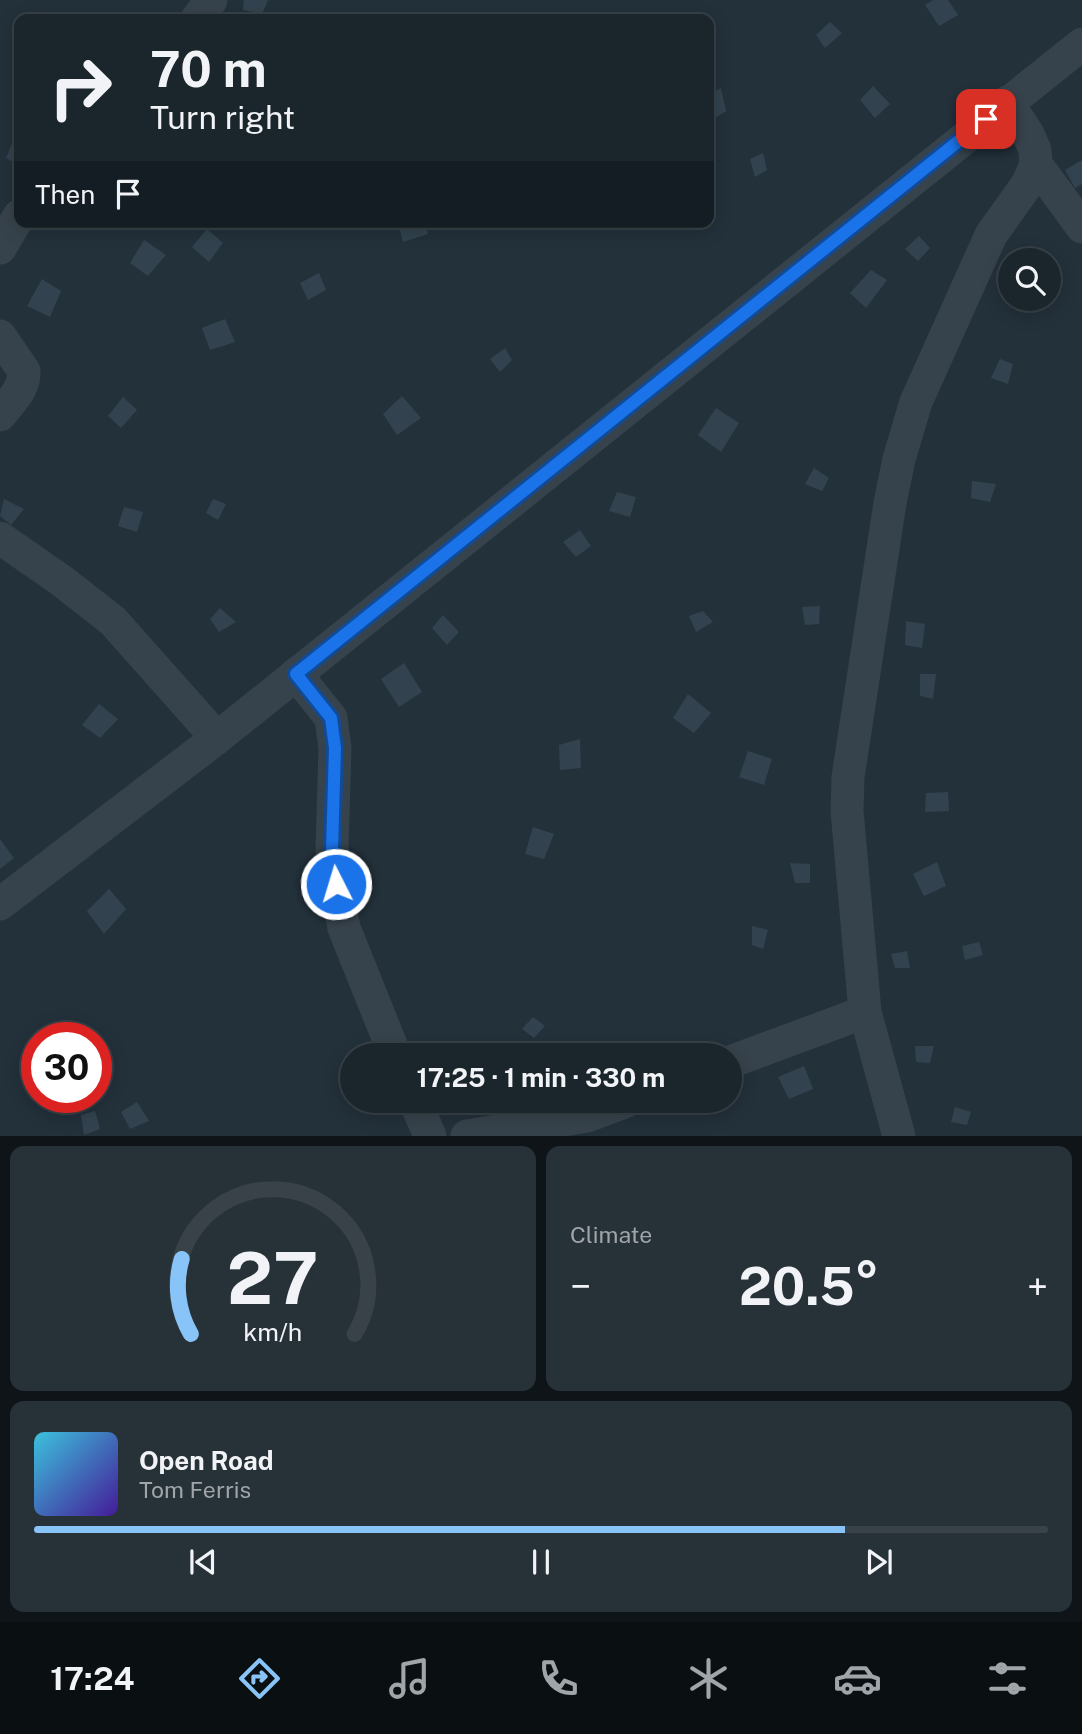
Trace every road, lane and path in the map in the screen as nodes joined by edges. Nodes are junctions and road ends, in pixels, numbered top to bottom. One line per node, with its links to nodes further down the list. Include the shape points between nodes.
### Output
1 (1082, 44): 2 (street)
2 (1007, 102): 3 (street, via 1028,134); 10 (street)
3 (1036, 164): 5 (street); 13 (street, via 991,235 916,402 890,503 848,777)
4 (14, 224): 6 (street)
5 (1082, 227)
6 (0, 248)
7 (0, 336): 8 (street, via 25,376)
8 (0, 415)
9 (0, 538): 11 (street, via 113,621)
10 (296, 674): 11 (street); 14 (street, via 331,718 335,748 332,849 344,928)
11 (217, 738): 12 (street)
12 (0, 904)
13 (865, 1012): 15 (street); 20 (street)
14 (391, 1043)
15 (742, 1058)
16 (420, 1113): 18 (street)
17 (595, 1113): 19 (street)
18 (430, 1136)
19 (467, 1136)
20 (899, 1136)

